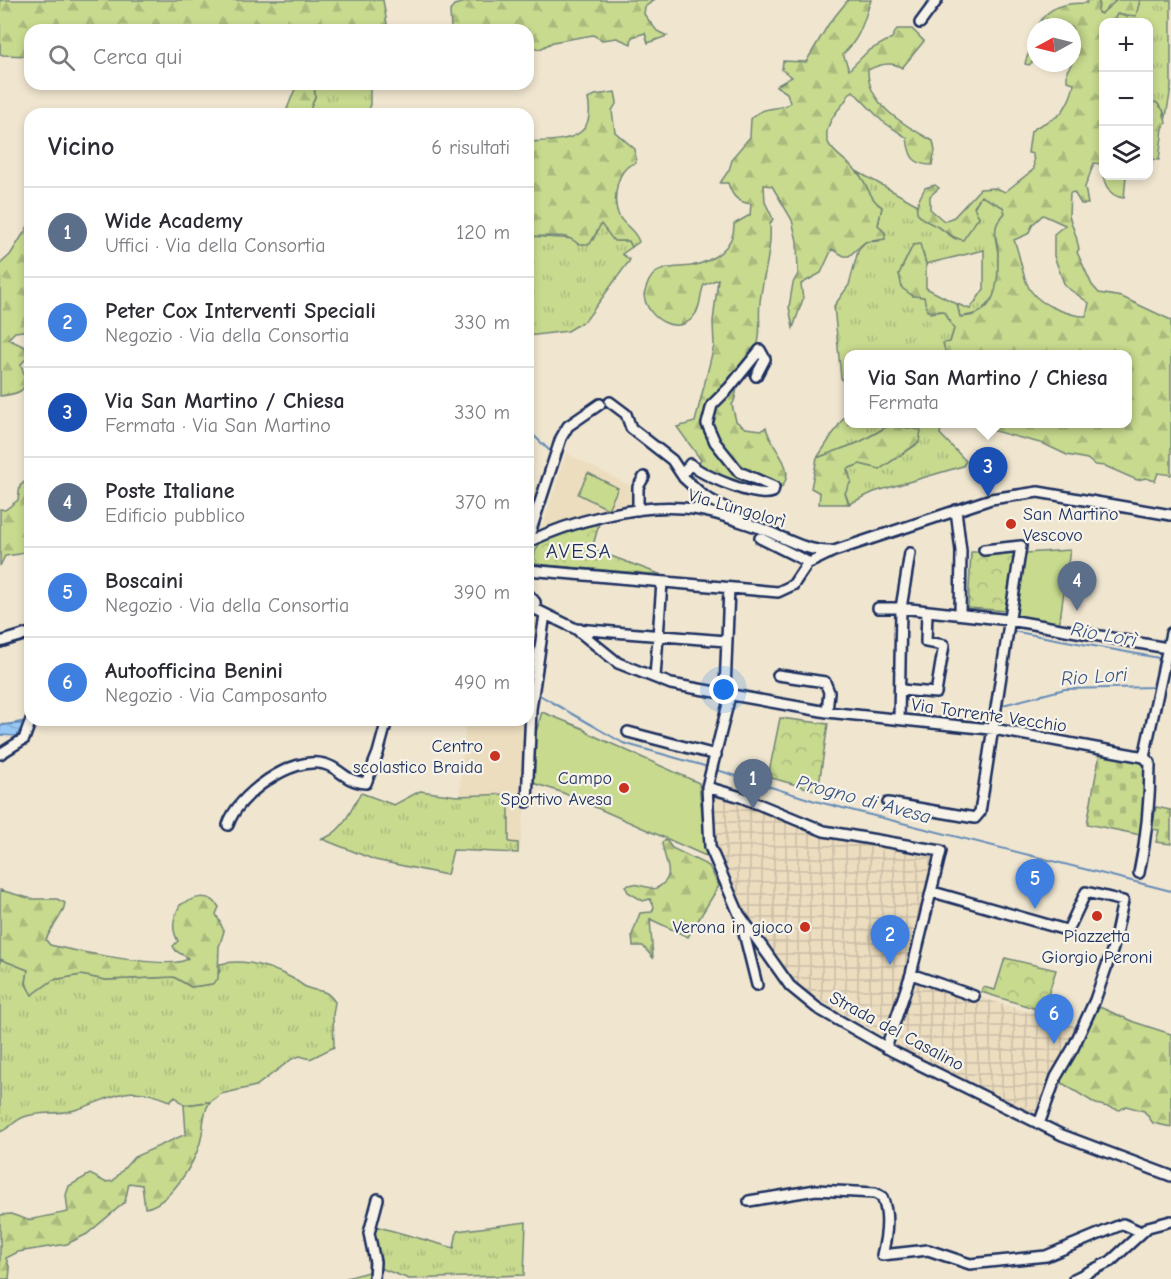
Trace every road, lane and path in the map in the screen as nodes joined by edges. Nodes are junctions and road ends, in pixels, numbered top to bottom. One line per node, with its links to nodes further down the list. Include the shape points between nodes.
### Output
1 (937, 0): 2 (street)
2 (920, 23)
3 (756, 376): 4 (street, via 765,359 760,350 712,405 706,424 739,472 774,487 773,492 767,495 702,474 690,464)
4 (682, 475): 9 (street, Via Lungolorì, via 672,460 631,428 626,414 605,403 568,426); 14 (street, Via Lungolorì, via 705,496 744,518)
5 (644, 477): 6 (street, via 638,487)
6 (638, 510): 11 (street, Via Lungolorì); 12 (street, Via Lungolorì, via 654,506 686,508 754,526)
7 (956, 510): 8 (street, via 991,499 1038,492); 14 (street); 25 (street)
8 (1171, 515)
9 (534, 522)
10 (760, 538): 16 (street)
11 (534, 539)
12 (808, 548): 14 (street, Via Lungolorì); 16 (street)
13 (984, 550): 26 (street, via 1021,546)
14 (831, 551): 16 (street)
15 (910, 553): 21 (street)
16 (808, 563): 19 (street, via 793,585 783,591)
17 (534, 571): 18 (street)
18 (662, 583): 19 (street); 30 (street)
19 (729, 588): 31 (street, Strada del Casalino)
20 (878, 608): 21 (street)
21 (901, 608): 23 (street); 37 (street)
22 (534, 610): 24 (street, Via Torrente Vecchio)
23 (927, 612): 25 (street); 37 (street, via 926,642 944,645 936,693)
24 (545, 614): 27 (street, Via Torrente Vecchio); 36 (street)
25 (960, 614): 26 (street)
26 (1010, 620): 33 (street); 44 (street)
27 (576, 630): 30 (street); 35 (street, Via Torrente Vecchio, via 618,663)
28 (1171, 633): 33 (street)
29 (24, 635): 32 (street)
30 (658, 636): 31 (street); 35 (street)
31 (726, 641): 38 (street, Strada del Casalino)
32 (0, 642)
33 (1166, 656): 48 (street)
34 (778, 675): 39 (street, via 825,682 829,692)
35 (655, 677): 38 (street, Via Torrente Vecchio, via 683,688)
36 (534, 686)
37 (901, 690): 40 (street)
38 (728, 697): 39 (street, Via Torrente Vecchio); 47 (street, Strada del Casalino)
39 (827, 712): 40 (street, Via Torrente Vecchio)
40 (899, 719): 44 (street, Via Torrente Vecchio)
41 (29, 726): 46 (street, via 24,739)
42 (385, 726): 52 (street, via 366,783 353,782 327,764 307,763 267,780 237,805)
43 (529, 726): 50 (street)
44 (992, 730): 48 (street, Via Torrente Vecchio); 51 (street, via 977,816 962,818)
45 (628, 732): 47 (street)
46 (0, 754)
47 (716, 755): 49 (street, Strada del Casalino)
48 (1144, 757): 53 (street, via 1150,763 1150,794)
49 (707, 787): 54 (street, via 824,831 941,851); 55 (street, Strada del Casalino, via 710,847)
50 (527, 802)
51 (888, 803)
52 (228, 825)
53 (1139, 873)
54 (933, 892): 56 (street); 60 (street, via 1066,930 1086,892 1122,901 1113,948 1095,1000 1056,1077)
55 (740, 914): 57 (street, Strada del Casalino); 59 (street, Strada del Casalino, via 800,996)
56 (911, 974): 58 (street); 59 (street)
57 (757, 984)
58 (974, 996)
59 (886, 1048): 60 (street, Strada del Casalino)
60 (1039, 1124): 61 (street, Strada del Casalino)
61 (1171, 1177)
62 (378, 1199): 66 (street, via 369,1233)
63 (749, 1201): 65 (street, via 816,1190 874,1193 882,1197 886,1206 882,1255 927,1250 970,1264 1046,1256 1123,1224)
64 (1171, 1221): 65 (street)
65 (1141, 1232): 67 (street, via 1112,1261)
66 (374, 1279)
67 (1074, 1279)

